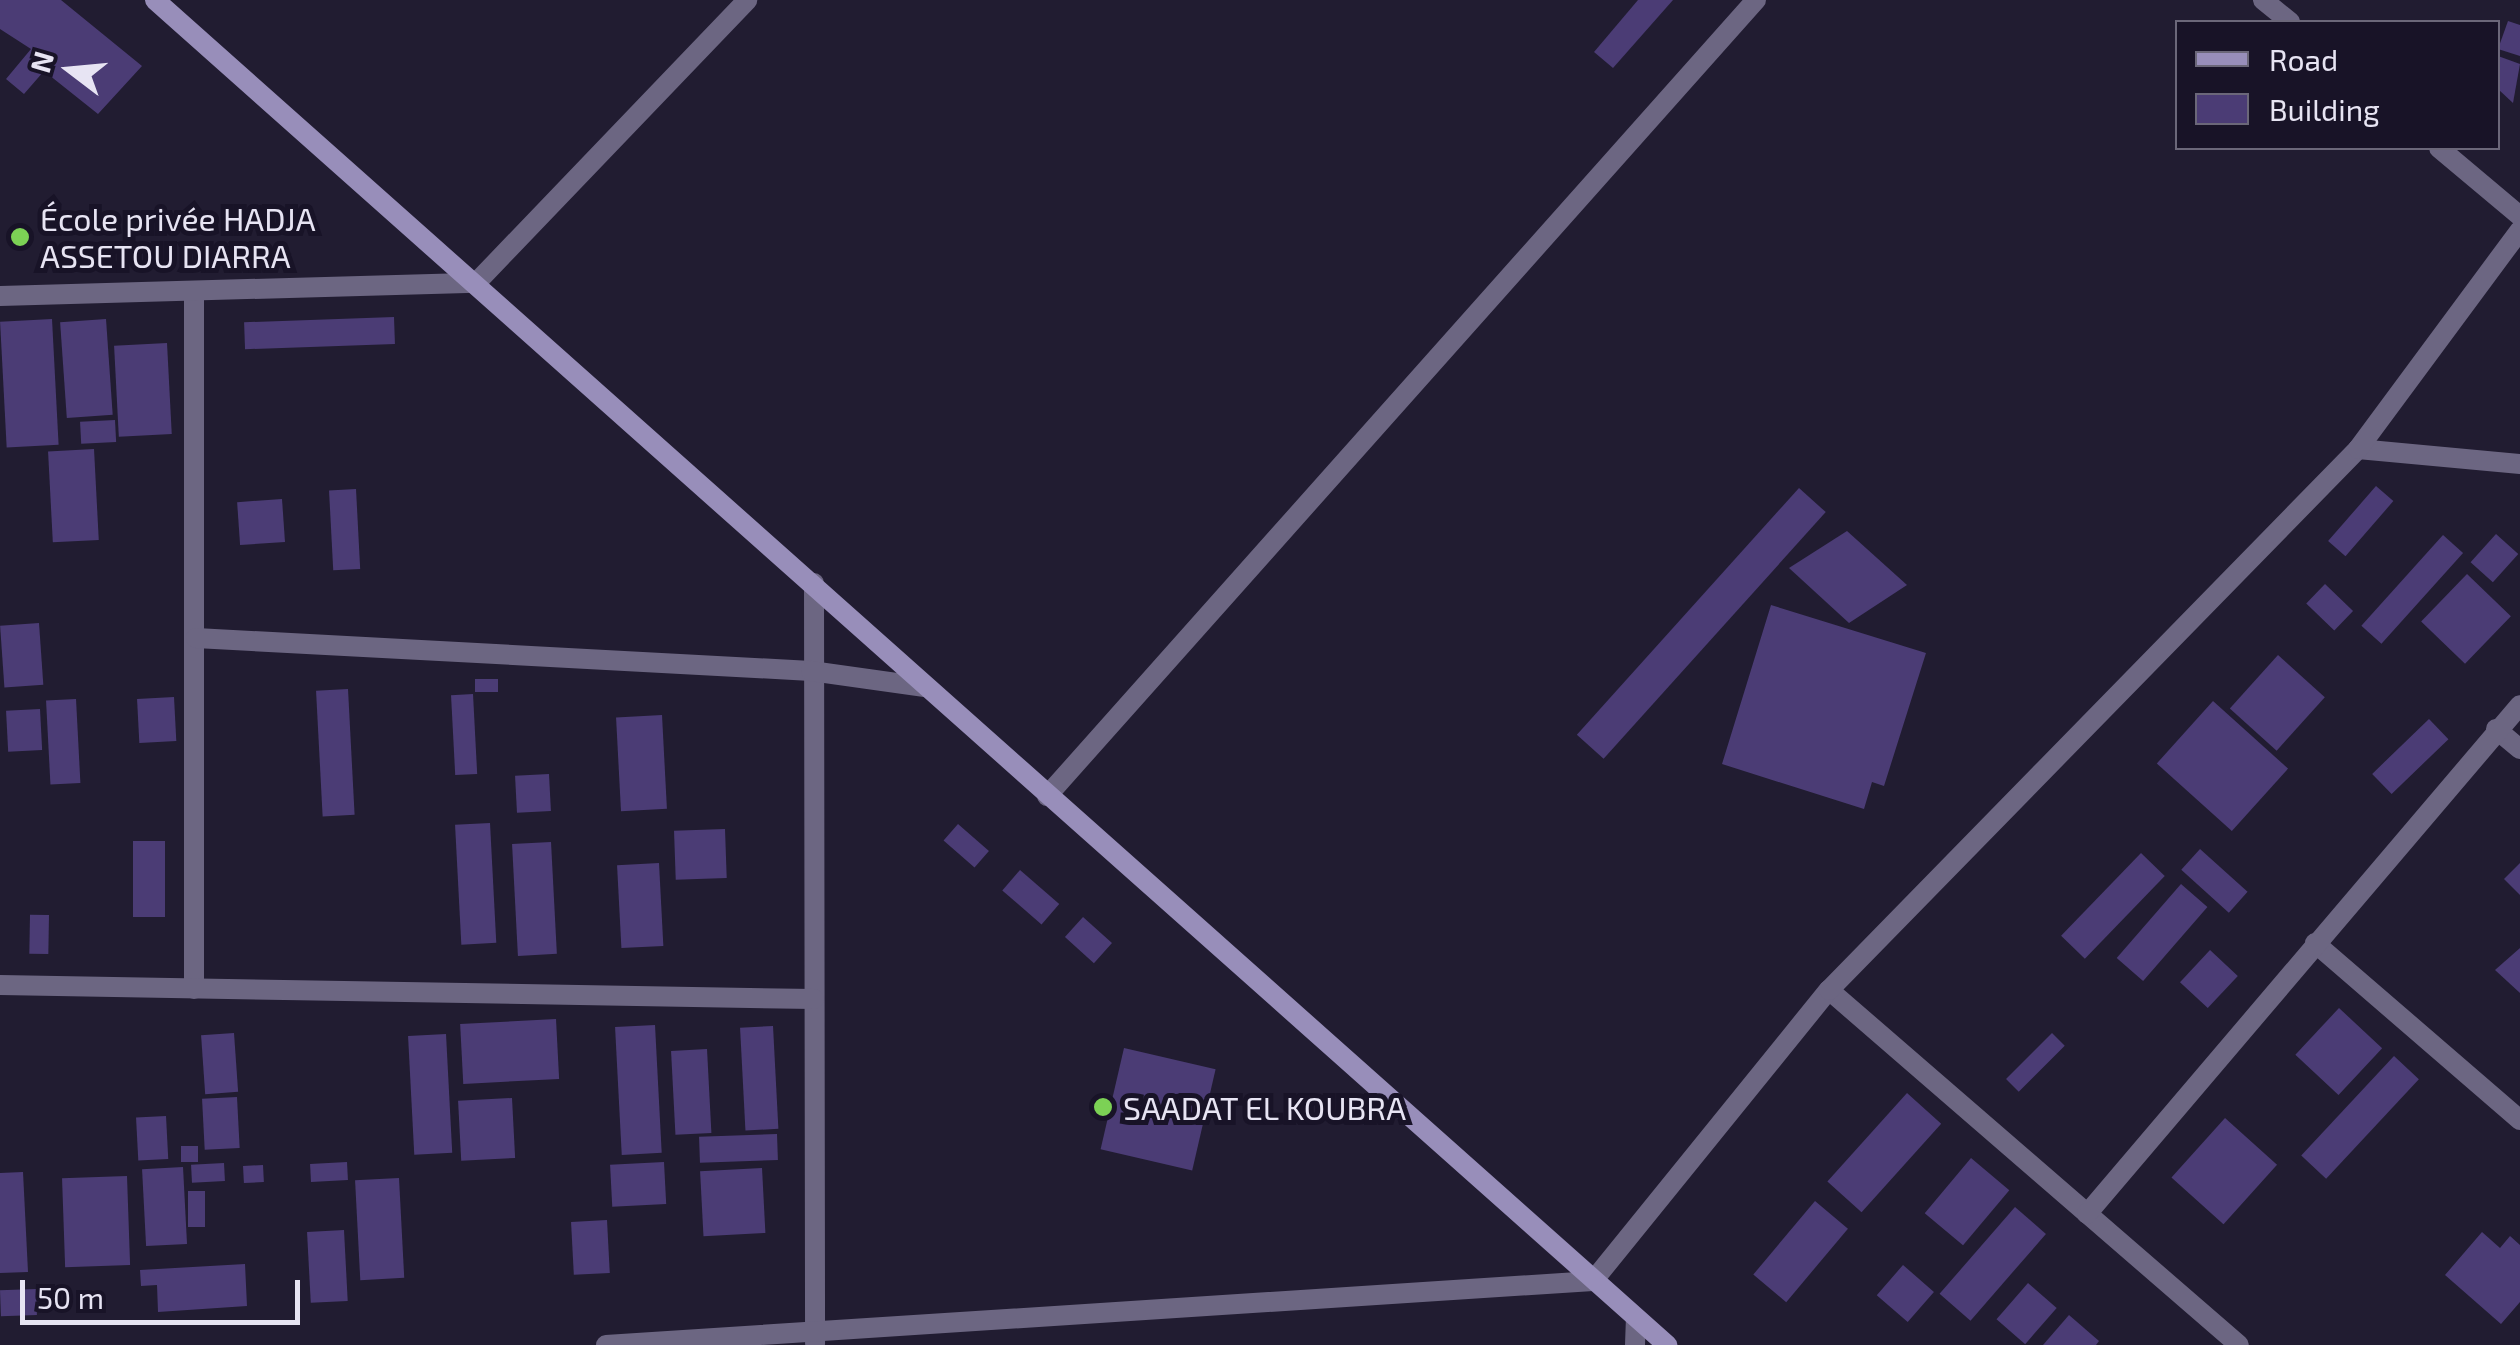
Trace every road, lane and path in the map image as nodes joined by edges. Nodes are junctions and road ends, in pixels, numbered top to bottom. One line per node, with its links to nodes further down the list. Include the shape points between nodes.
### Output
1 (156, 0): 9 (street)
2 (747, 0): 9 (street)
3 (1756, 0): 21 (street)
4 (2263, 0): 5 (street)
5 (2288, 20)
6 (2441, 150): 7 (street)
7 (2520, 216)
8 (2520, 230): 12 (street)
9 (476, 282): 10 (street); 14 (street)
10 (194, 293): 11 (street); 15 (street)
11 (0, 296)
12 (2358, 448): 13 (street); 25 (street)
13 (2520, 464)
14 (814, 584): 16 (street); 17 (street)
15 (196, 638): 16 (street); 24 (street)
16 (811, 671): 17 (street); 26 (street)
17 (925, 687): 21 (street)
18 (2520, 705): 19 (street)
19 (2496, 728): 20 (street); 22 (street)
20 (2520, 749)
21 (1047, 796): 29 (street)
22 (2316, 943): 27 (street); 28 (street)
23 (0, 985): 24 (street)
24 (194, 988): 26 (street)
25 (1829, 990): 28 (street); 29 (street)
26 (814, 999): 31 (street)
27 (2520, 1120)
28 (2088, 1214): 35 (street)
29 (1593, 1281): 30 (street); 31 (street)
30 (1636, 1320): 33 (street); 34 (street)
31 (815, 1339): 32 (street)
32 (606, 1345)
33 (1635, 1345)
34 (1667, 1345)
35 (2239, 1345)

